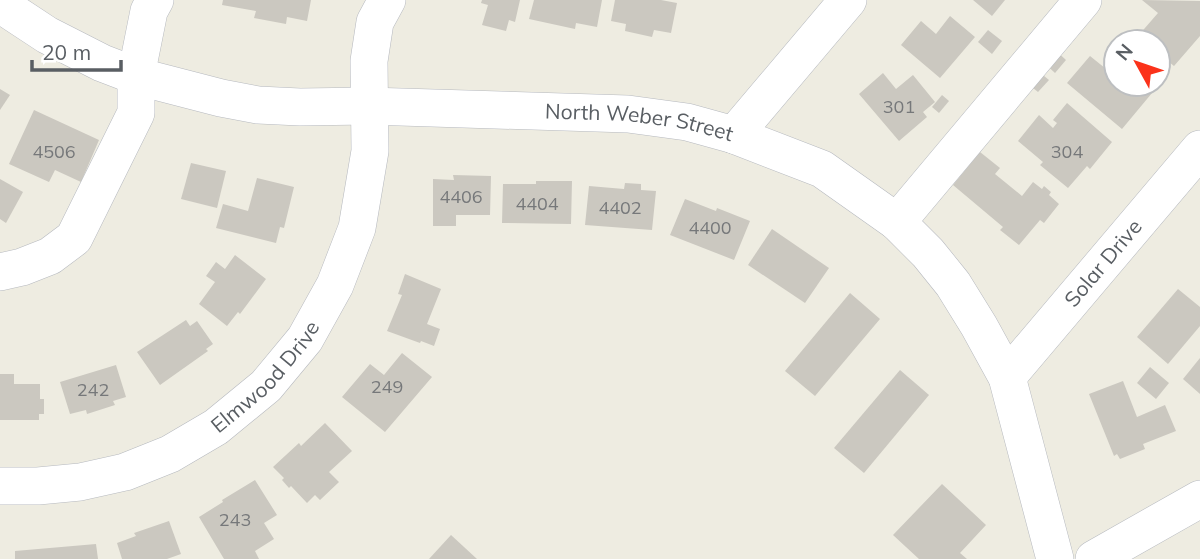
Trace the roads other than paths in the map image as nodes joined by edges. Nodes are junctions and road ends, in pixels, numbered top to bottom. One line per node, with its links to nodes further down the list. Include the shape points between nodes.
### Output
1 (155, 0): 6 (street)
2 (387, 0): 7 (street, Elmwood Drive, via 375,22)
3 (848, 0): 8 (street)
4 (1083, 0): 10 (street)
5 (0, 4): 6 (street, North Weber Street, via 47,35)
6 (136, 76): 7 (street, North Weber Street, via 258,105); 11 (street, via 136,113 74,239 50,256)
7 (368, 106): 8 (street, North Weber Street, via 628,114 687,122); 13 (street, Elmwood Drive, via 370,151 357,228 335,285 305,339 266,386 216,427 170,454 125,472 80,482)
8 (734, 135): 10 (street, North Weber Street, via 821,169)
9 (1200, 149): 12 (street, Solar Drive)
10 (897, 222): 12 (street, North Weber Street, via 953,284)
11 (0, 272)
12 (1007, 377): 15 (street, North Weber Street)
13 (0, 486)
14 (1200, 499): 16 (street)
15 (1055, 559)
16 (1094, 559)

